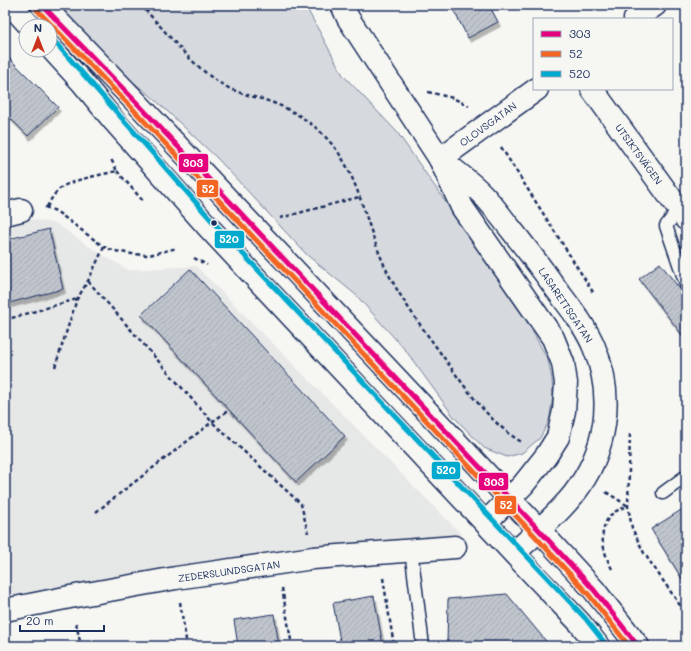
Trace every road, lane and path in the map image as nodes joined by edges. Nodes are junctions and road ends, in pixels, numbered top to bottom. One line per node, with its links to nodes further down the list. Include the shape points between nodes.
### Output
1 (11, 5): 8 (street)
2 (42, 5): 35 (street)
3 (140, 5): 7 (path)
4 (151, 5): 7 (path)
5 (342, 5): 14 (street, LASARETTSGATAN)
6 (655, 5): 9 (street)
7 (147, 12): 16 (path, via 188,58 225,86 276,104 317,128 331,142 346,164)
8 (23, 18)
9 (636, 18)
10 (58, 56): 38 (street, via 209,228)
11 (536, 90): 14 (street, OLOVSGATAN)
12 (593, 90): 20 (street, UTSIKTSVÄGEN)
13 (111, 158): 15 (path)
14 (440, 159): 31 (street, LASARETTSGATAN, via 462,207 553,338 563,363 566,383 564,411 558,437); 33 (street, LASARETTSGATAN, via 483,195 546,274 593,346 603,370 606,418 600,444)
15 (117, 171): 17 (path); 18 (path, via 62,188)
16 (359, 197): 21 (path); 31 (path, via 380,256 415,318 484,410 502,428)
17 (143, 201)
18 (46, 207): 19 (path, via 32,207); 22 (path)
19 (13, 212)
20 (682, 214): 25 (lane, via 666,226)
21 (276, 220)
22 (104, 247): 23 (path, via 115,251 149,255); 24 (path)
23 (177, 248)
24 (88, 281): 26 (path); 30 (path)
25 (686, 284)
26 (77, 299): 27 (path); 28 (path)
27 (5, 320)
28 (55, 367)
29 (229, 410): 30 (path)
30 (212, 422): 37 (path); 44 (path, via 302,504)
31 (546, 456): 35 (street, LASARETTSGATAN)
32 (686, 476): 34 (lane)
33 (584, 479): 36 (path); 39 (street, LASARETTSGATAN, via 572,496)
34 (663, 493)
35 (509, 498): 38 (street, LASARETTSGATAN); 39 (street)
36 (628, 506): 46 (path, via 615,512 604,526 604,551); 49 (path, via 632,528 644,553)
37 (96, 512)
38 (486, 522): 43 (street)
39 (539, 530): 43 (street, LASARETTSGATAN); 55 (street, via 594,590)
40 (455, 547): 41 (street, ZEDERSLUNDSGATAN)
41 (411, 550): 42 (street, ZEDERSLUNDSGATAN); 53 (lane)
42 (379, 553): 44 (street, ZEDERSLUNDSGATAN); 52 (path)
43 (514, 553): 54 (street, via 580,623)
44 (313, 558): 45 (street, ZEDERSLUNDSGATAN)
45 (278, 564): 47 (street, ZEDERSLUNDSGATAN); 51 (path)
46 (614, 573)
47 (176, 578): 48 (street, ZEDERSLUNDSGATAN); 50 (path)
48 (5, 610)
49 (686, 614)
50 (187, 646)
51 (292, 646)
52 (394, 646)
53 (423, 646)
54 (598, 646)
55 (638, 646)

